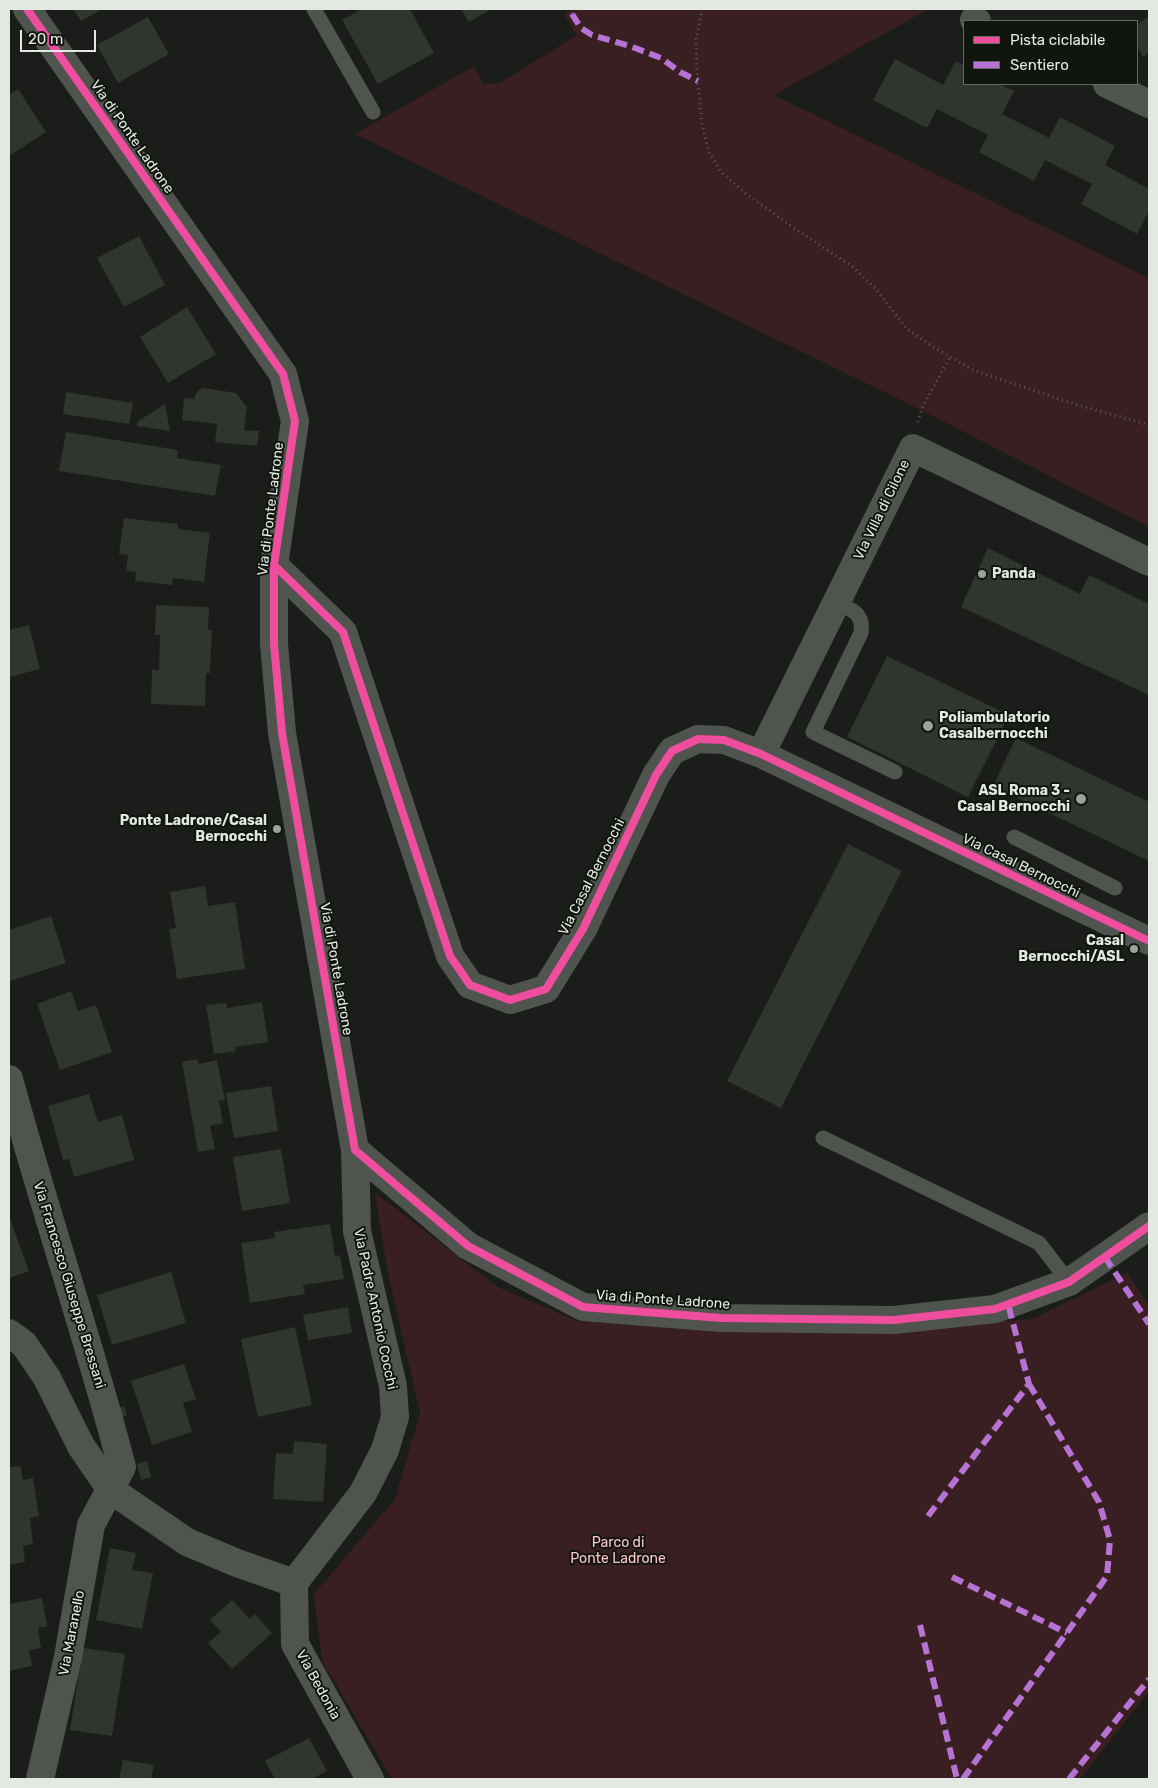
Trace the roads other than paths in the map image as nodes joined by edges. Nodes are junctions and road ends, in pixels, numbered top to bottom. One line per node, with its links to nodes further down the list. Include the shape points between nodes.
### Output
1 (27, 9): 7 (street, Via di Ponte Ladrone, via 283,374 295,421)
2 (314, 9): 5 (lane)
3 (1109, 85): 4 (street)
4 (1149, 104)
5 (373, 112)
6 (1149, 562): 8 (street, Via Villa di Cilone, via 913,448)
7 (274, 565): 9 (street, Via Casal Bernocchi, via 343,632 450,956 470,984 494,994 510,1000 546,989 582,929 656,775 672,751 698,739 724,740); 16 (street, Via di Ponte Ladrone, via 274,644 282,733)
8 (836, 602): 9 (street, Via Villa di Cilone); 10 (lane, via 860,616 861,633 814,732)
9 (760, 754): 13 (street, Via Casal Bernocchi)
10 (895, 772)
11 (1014, 837): 12 (lane)
12 (1115, 888)
13 (1149, 942)
14 (9, 1079): 20 (street, Via Francesco Giuseppe Bressani, via 122,1467)
15 (823, 1138): 18 (lane, via 1038,1243)
16 (354, 1150): 18 (street, Via di Ponte Ladrone, via 468,1246 583,1307 721,1318 894,1320 995,1309); 21 (street, Via Padre Antonio Cocchi, via 357,1231 393,1386 395,1417 384,1450 363,1494)
17 (1149, 1226): 18 (street, Via di Ponte Ladrone)
18 (1069, 1282)
19 (9, 1332): 20 (street, via 24,1344 47,1378 82,1446)
20 (111, 1490): 21 (street, via 187,1542); 22 (street, Via Maranello, via 91,1525 68,1657)
21 (294, 1583): 23 (street, Via Bedonia, via 295,1644)
22 (40, 1779)
23 (370, 1779)

